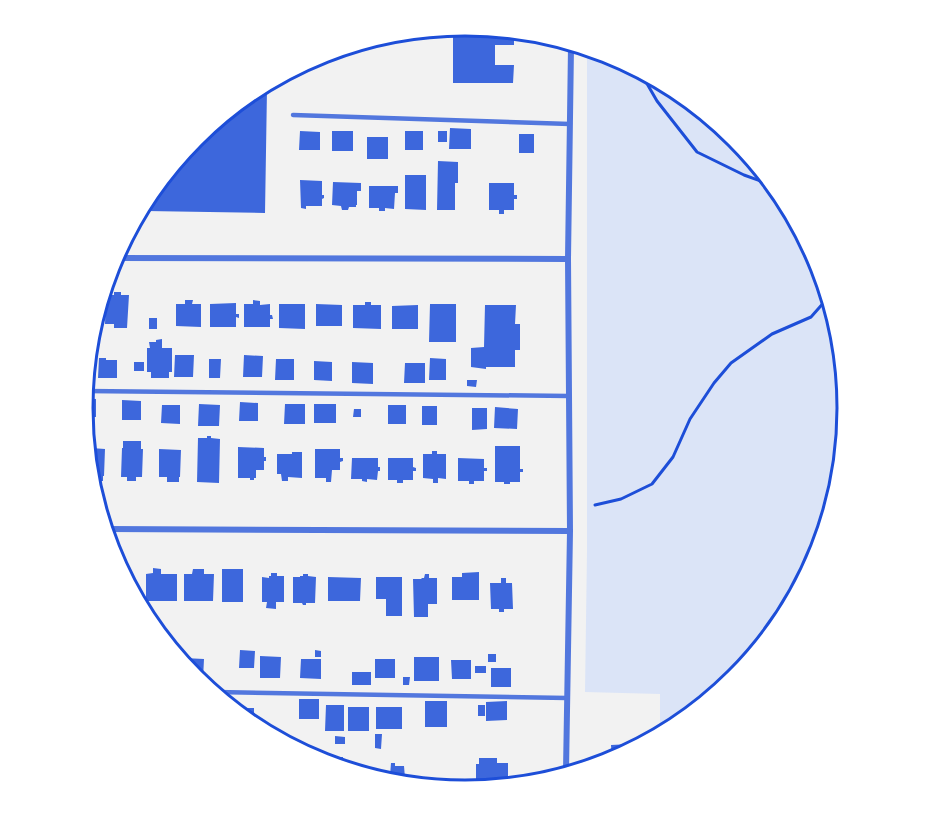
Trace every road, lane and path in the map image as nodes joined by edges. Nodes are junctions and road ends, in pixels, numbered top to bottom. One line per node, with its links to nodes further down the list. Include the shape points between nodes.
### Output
1 (571, 52): 4 (street)
2 (647, 83): 5 (path, via 697,152)
3 (293, 115): 4 (lane)
4 (570, 124): 7 (street)
5 (760, 181)
6 (125, 258): 7 (street)
7 (568, 259): 10 (street)
8 (823, 304): 11 (path, via 811,317 772,334 731,363 690,419 673,457 652,484 621,499)
9 (94, 391): 10 (lane)
10 (569, 396): 13 (street)
11 (595, 505)
12 (113, 529): 13 (street)
13 (570, 531): 15 (street)
14 (225, 692): 15 (lane)
15 (567, 698): 16 (street)
16 (566, 766)

